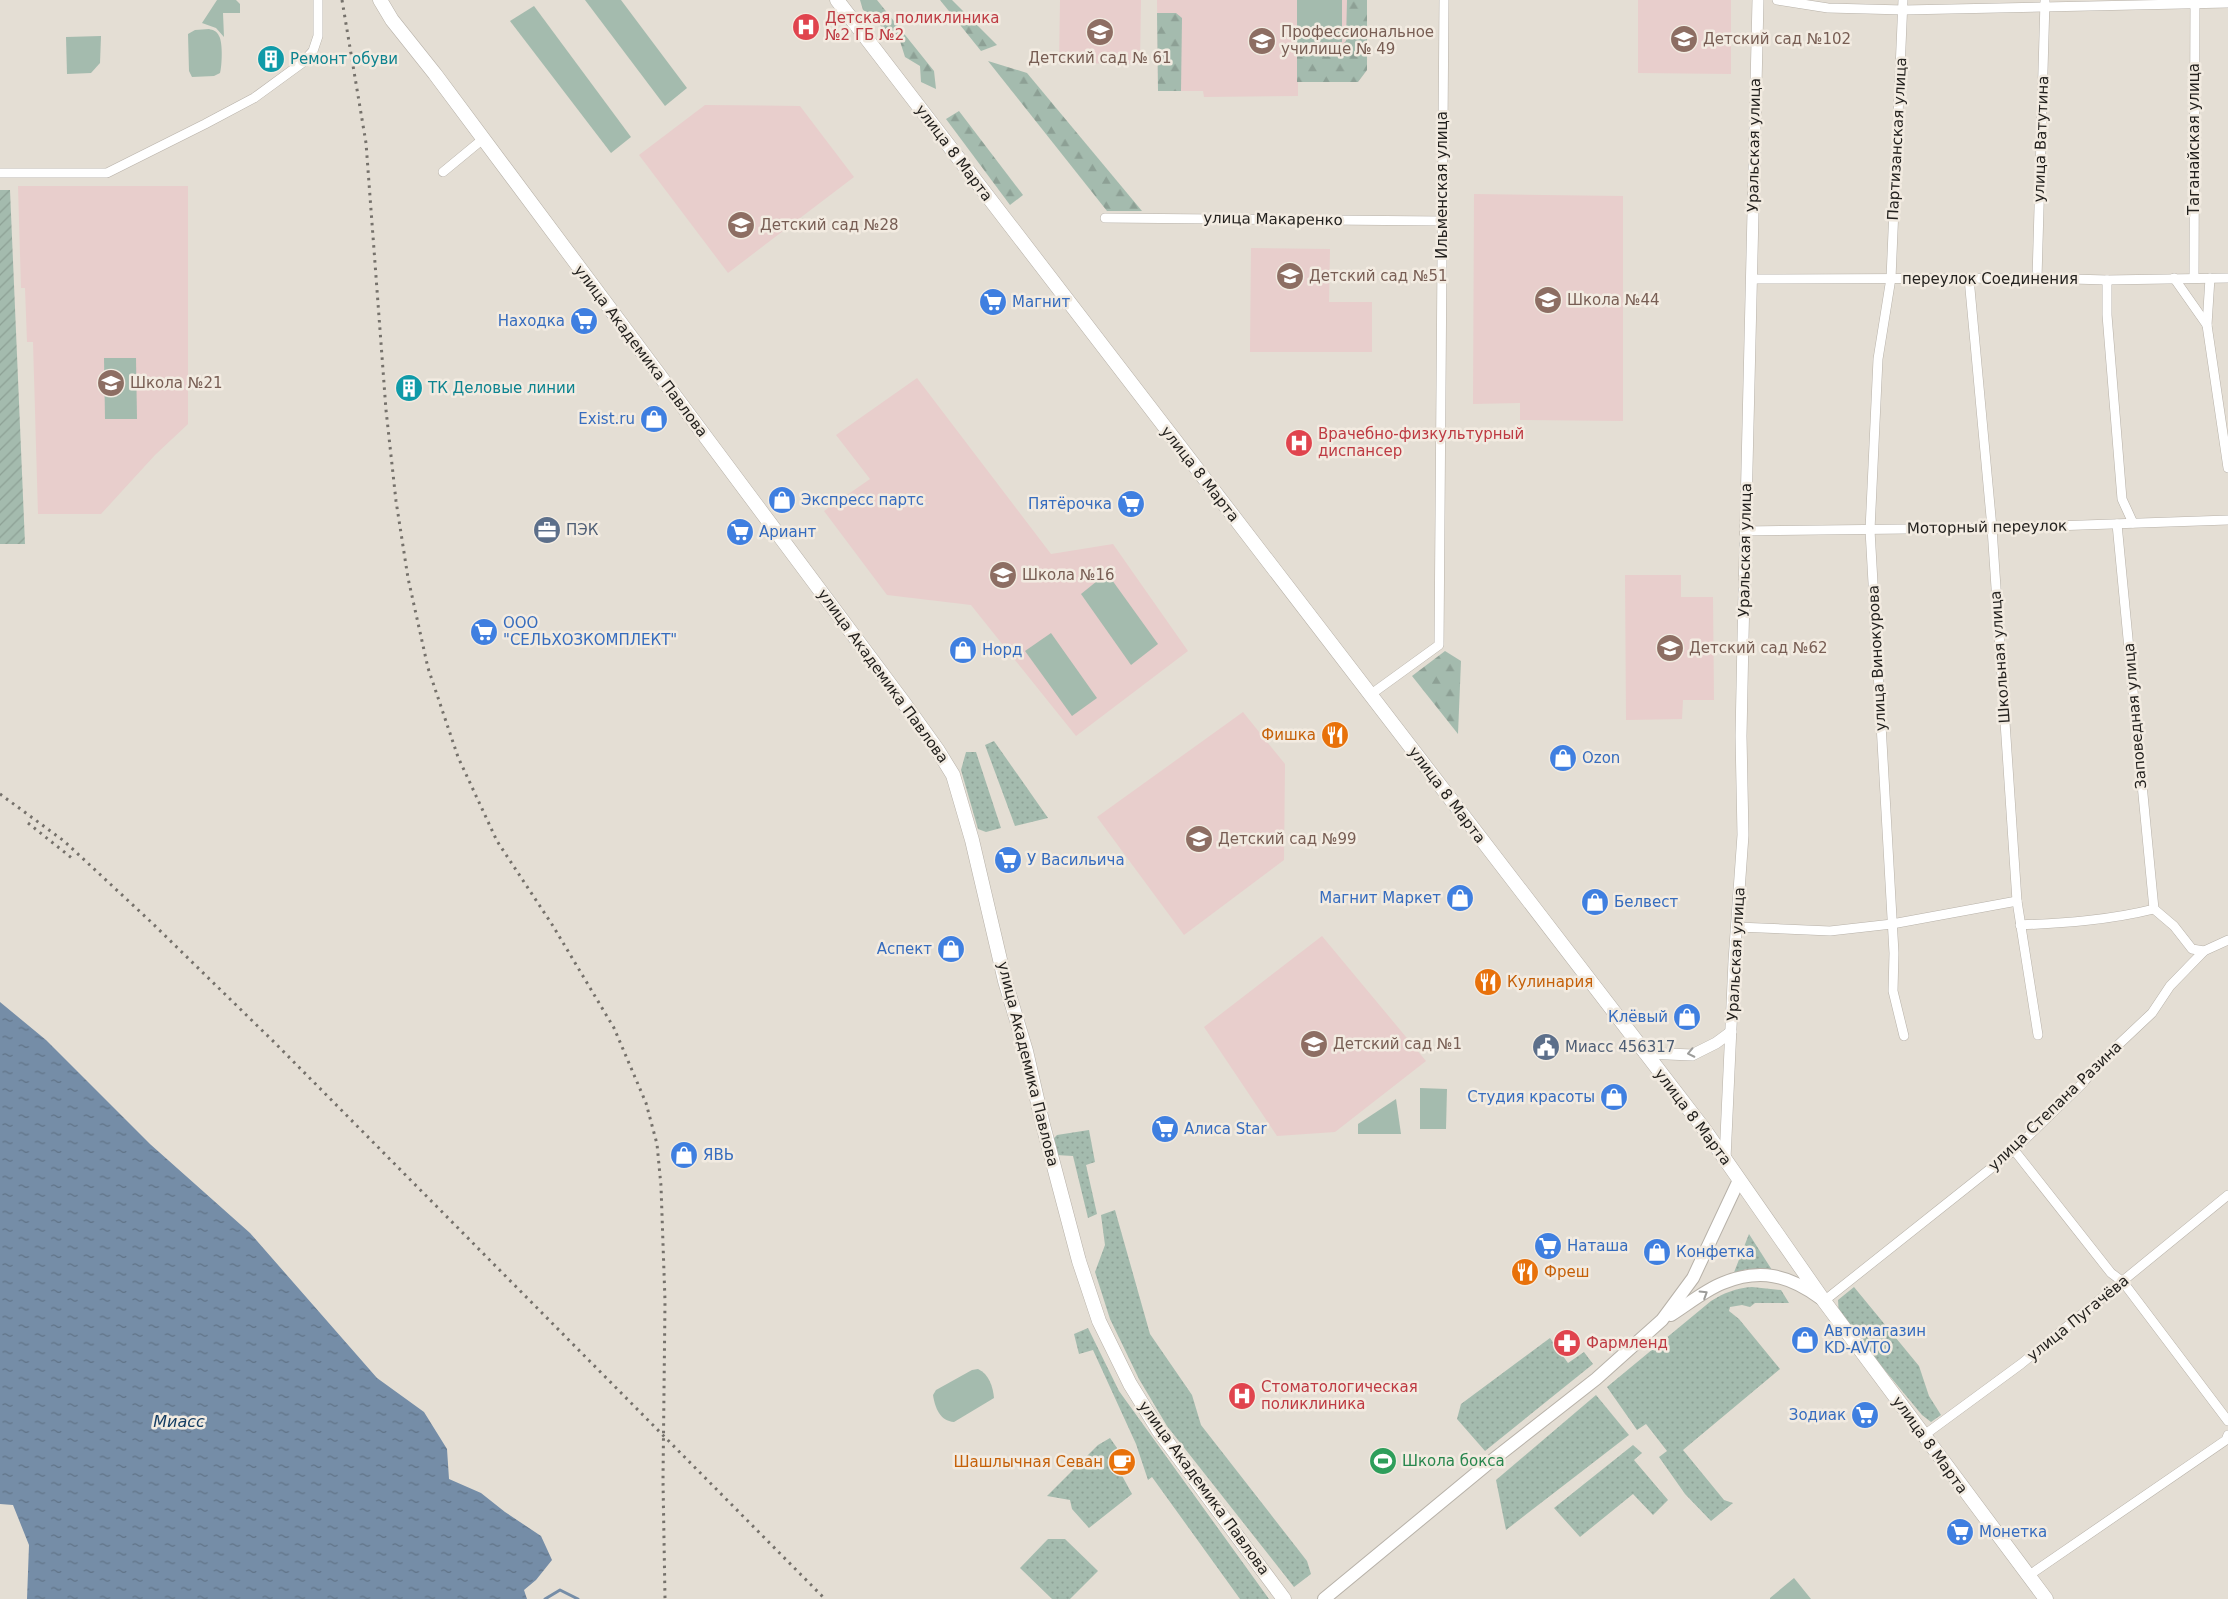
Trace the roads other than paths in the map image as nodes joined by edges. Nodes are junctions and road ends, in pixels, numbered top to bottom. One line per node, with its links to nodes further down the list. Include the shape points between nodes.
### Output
1 (318, 0): 13 (street, via 318,36 313,51 302,63 254,98 214,120 107,173)
2 (380, 0): 11 (main road, улица Академика Павлова)
3 (837, 0): 33 (main road, улица 8 Марта)
4 (1444, 0): 15 (street, Ильменская улица)
5 (1758, 0): 23 (street, Уральская улица)
6 (1777, 0): 10 (street, via 1828,8)
7 (2195, 2): 8 (street); 9 (street); 20 (street, Таганайская улица)
8 (2045, 3): 10 (street); 18 (street, улица Ватутина)
9 (2228, 3)
10 (1904, 5): 16 (street, Партизанская улица)
11 (484, 139): 12 (street); 57 (main road, улица Академика Павлова, via 938,748 953,775 1045,1134 1079,1261 1099,1321 1130,1384 1159,1431)
12 (444, 172)
13 (0, 173)
14 (1105, 218): 15 (street, улица Макаренко)
15 (1442, 221): 33 (street, Ильменская улица, via 1439,645)
16 (1891, 278): 17 (street, переулок Соединения); 23 (street, переулок Соединения); 31 (street, улица Винокурова, via 1878,359)
17 (1969, 278): 18 (street, переулок Соединения); 30 (street, Школьная улица)
18 (2037, 278): 24 (street, переулок Соединения)
19 (2174, 278): 20 (street, переулок Соединения); 24 (street, переулок Соединения); 25 (street)
20 (2194, 278): 21 (street, переулок Соединения)
21 (2210, 278): 22 (street, переулок Соединения); 25 (street)
22 (2228, 278)
23 (1751, 279): 32 (street, Уральская улица)
24 (2107, 280): 28 (street, via 2122,499)
25 (2207, 325): 26 (street)
26 (2228, 468)
27 (2228, 520): 28 (street, Моторный переулок)
28 (2133, 523): 29 (street, Моторный переулок)
29 (2117, 524): 30 (street, Моторный переулок); 35 (street, Заповедная улица)
30 (1992, 528): 31 (street, Моторный переулок); 34 (street, Школьная улица)
31 (1870, 530): 32 (street, Моторный переулок); 36 (street, улица Винокурова)
32 (1745, 532): 38 (street, Уральская улица, via 1741,736 1743,835)
33 (1370, 694): 44 (main road, улица 8 Марта)
34 (2017, 901): 36 (street); 37 (street, Школьная улица)
35 (2154, 908): 37 (street, via 2121,917); 40 (street, via 2192,949)
36 (1892, 924): 38 (street, via 1830,931); 43 (street, улица Винокурова, via 1893,991)
37 (2020, 925): 42 (street, Школьная улица)
38 (1737, 927): 41 (street, Уральская улица)
39 (2228, 940): 40 (street, улица Степана Разина)
40 (2204, 951): 45 (street, улица Степана Разина, via 2170,986 2152,1014)
41 (1732, 1032): 44 (street, one-way to 44, via 1692,1055); 46 (street, Уральская улица)
42 (2038, 1035)
43 (1904, 1036)
44 (1644, 1053): 46 (main road, улица 8 Марта)
45 (2014, 1150): 49 (street, via 2111,1273); 50 (street, улица Степана Разина)
46 (1725, 1159): 47 (main road, улица 8 Марта)
47 (1739, 1180): 50 (main road, улица 8 Марта); 51 (main road, via 1693,1278)
48 (2228, 1195): 49 (street, улица Пугачёва)
49 (2123, 1282): 52 (street); 54 (street, улица Пугачёва, via 2021,1364)
50 (1824, 1301): 51 (main road, one-way to 50, via 1723,1283 1750,1277 1780,1277 1802,1284); 54 (main road, улица 8 Марта)
51 (1662, 1320): 56 (main road, via 1596,1379)
52 (2228, 1421)
53 (2228, 1435): 55 (street, via 2226,1440)
54 (1923, 1436): 55 (main road, улица 8 Марта)
55 (2028, 1576): 58 (main road, улица 8 Марта)
56 (1325, 1598)
57 (1284, 1599)
58 (2046, 1599)

